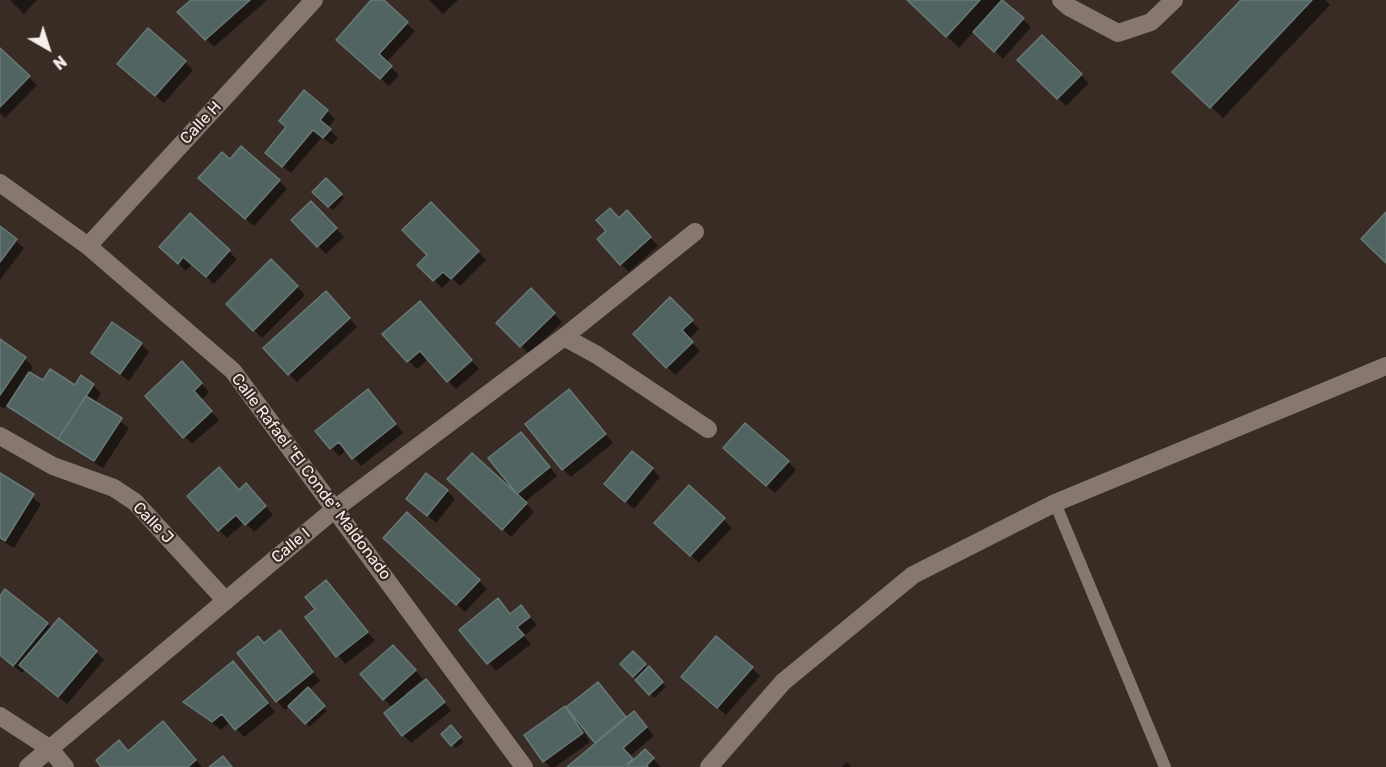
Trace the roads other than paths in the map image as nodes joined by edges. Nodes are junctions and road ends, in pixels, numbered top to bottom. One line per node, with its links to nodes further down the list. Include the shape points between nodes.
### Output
1 (314, 0): 6 (street, Calle H)
2 (1061, 0): 3 (street, via 1118,33 1151,22)
3 (1174, 0)
4 (0, 183): 6 (street, Calle Rafael "El Conde" Maldonado)
5 (696, 232): 7 (street, Calle I)
6 (88, 246): 12 (street, Calle Rafael "El Conde" Maldonado, via 233,371)
7 (564, 337): 9 (street); 12 (street, Calle I)
8 (1386, 366): 11 (street)
9 (708, 429)
10 (0, 436): 13 (street, Calle J, via 53,466 114,488 135,502)
11 (1055, 502): 19 (street, via 914,575 783,682); 20 (lane)
12 (336, 508): 13 (street, Calle I); 18 (street, Calle Rafael "El Conde" Maldonado)
13 (226, 601): 15 (street, Calle I)
14 (0, 716): 15 (street)
15 (49, 748): 16 (street, Calle I); 17 (street)
16 (27, 767)
17 (65, 767)
18 (524, 767)
19 (710, 767)
20 (1165, 767)

